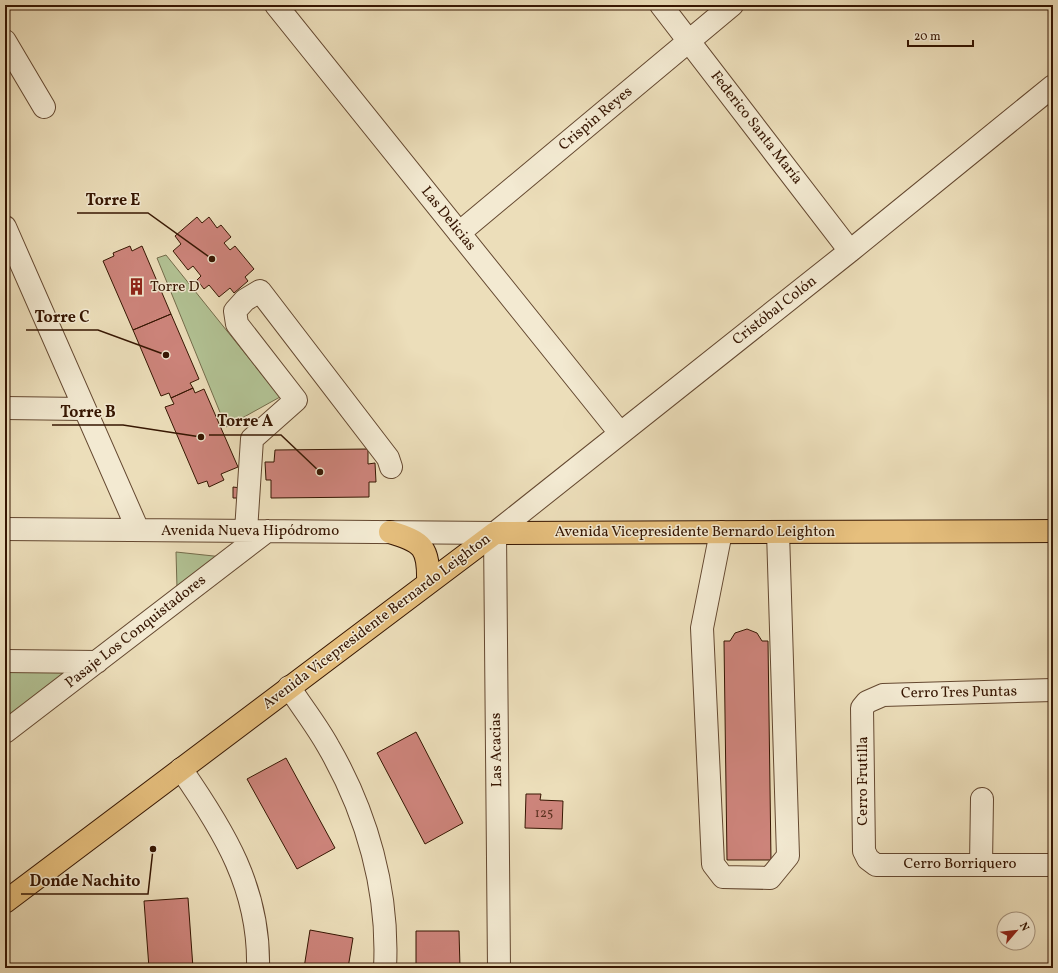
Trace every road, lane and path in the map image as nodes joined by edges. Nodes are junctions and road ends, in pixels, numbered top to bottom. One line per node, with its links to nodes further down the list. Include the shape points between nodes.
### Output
1 (276, 5): 9 (street, Las Delicias)
2 (661, 5): 5 (street, Federico Santa María)
3 (732, 5): 5 (street, Crispin Reyes)
4 (5, 41): 7 (street)
5 (689, 41): 9 (street, Crispin Reyes); 10 (street, Federico Santa María)
6 (1053, 86): 10 (street, Cristóbal Colón)
7 (44, 107)
8 (5, 227): 12 (street)
9 (459, 233): 13 (street, Las Delicias)
10 (850, 251): 13 (street, Cristóbal Colón)
11 (5, 408): 12 (street)
12 (83, 409): 16 (street)
13 (620, 433): 20 (street, Cristóbal Colón)
14 (391, 466): 17 (street, via 388,458 260,291 235,311 237,324 296,400 252,439)
15 (5, 529): 16 (street, Avenida Nueva Hipódromo)
16 (138, 530): 17 (street, Avenida Nueva Hipódromo)
17 (256, 531): 19 (street, Avenida Nueva Hipódromo); 25 (street, Pasaje Los Conquistadores)
18 (1053, 531): 22 (main road, Avenida Vicepresidente Bernardo Leighton)
19 (390, 532): 20 (street, Avenida Nueva Hipódromo); 23 (main road, via 413,539 419,544 429,564)
20 (495, 532): 21 (main road, Avenida Vicepresidente Bernardo Leighton); 23 (main road, Avenida Vicepresidente Bernardo Leighton); 38 (street, Las Acacias)
21 (721, 532): 22 (main road, Avenida Vicepresidente Bernardo Leighton); 22 (street, via 702,628 713,864 723,877 770,878 788,856)
22 (778, 532)
23 (428, 583): 26 (main road, Avenida Vicepresidente Bernardo Leighton)
24 (5, 661): 25 (street)
25 (97, 662): 29 (street, Pasaje Los Conquistadores)
26 (289, 687): 30 (main road, Avenida Vicepresidente Bernardo Leighton); 37 (street, via 328,745 357,805 368,836 382,901)
27 (1053, 690): 28 (street, Cerro Tres Puntas, via 892,694)
28 (867, 702): 32 (street, Cerro Frutilla, via 862,708 864,851)
29 (5, 732)
30 (181, 769): 35 (main road, Avenida Vicepresidente Bernardo Leighton); 36 (street, via 218,823 243,877 256,935)
31 (982, 799): 33 (street)
32 (868, 859): 33 (street, Cerro Borriquero, via 876,865)
33 (981, 864): 34 (street, Cerro Borriquero)
34 (1053, 865)
35 (5, 902)
36 (258, 968)
37 (385, 968)
38 (499, 968)

